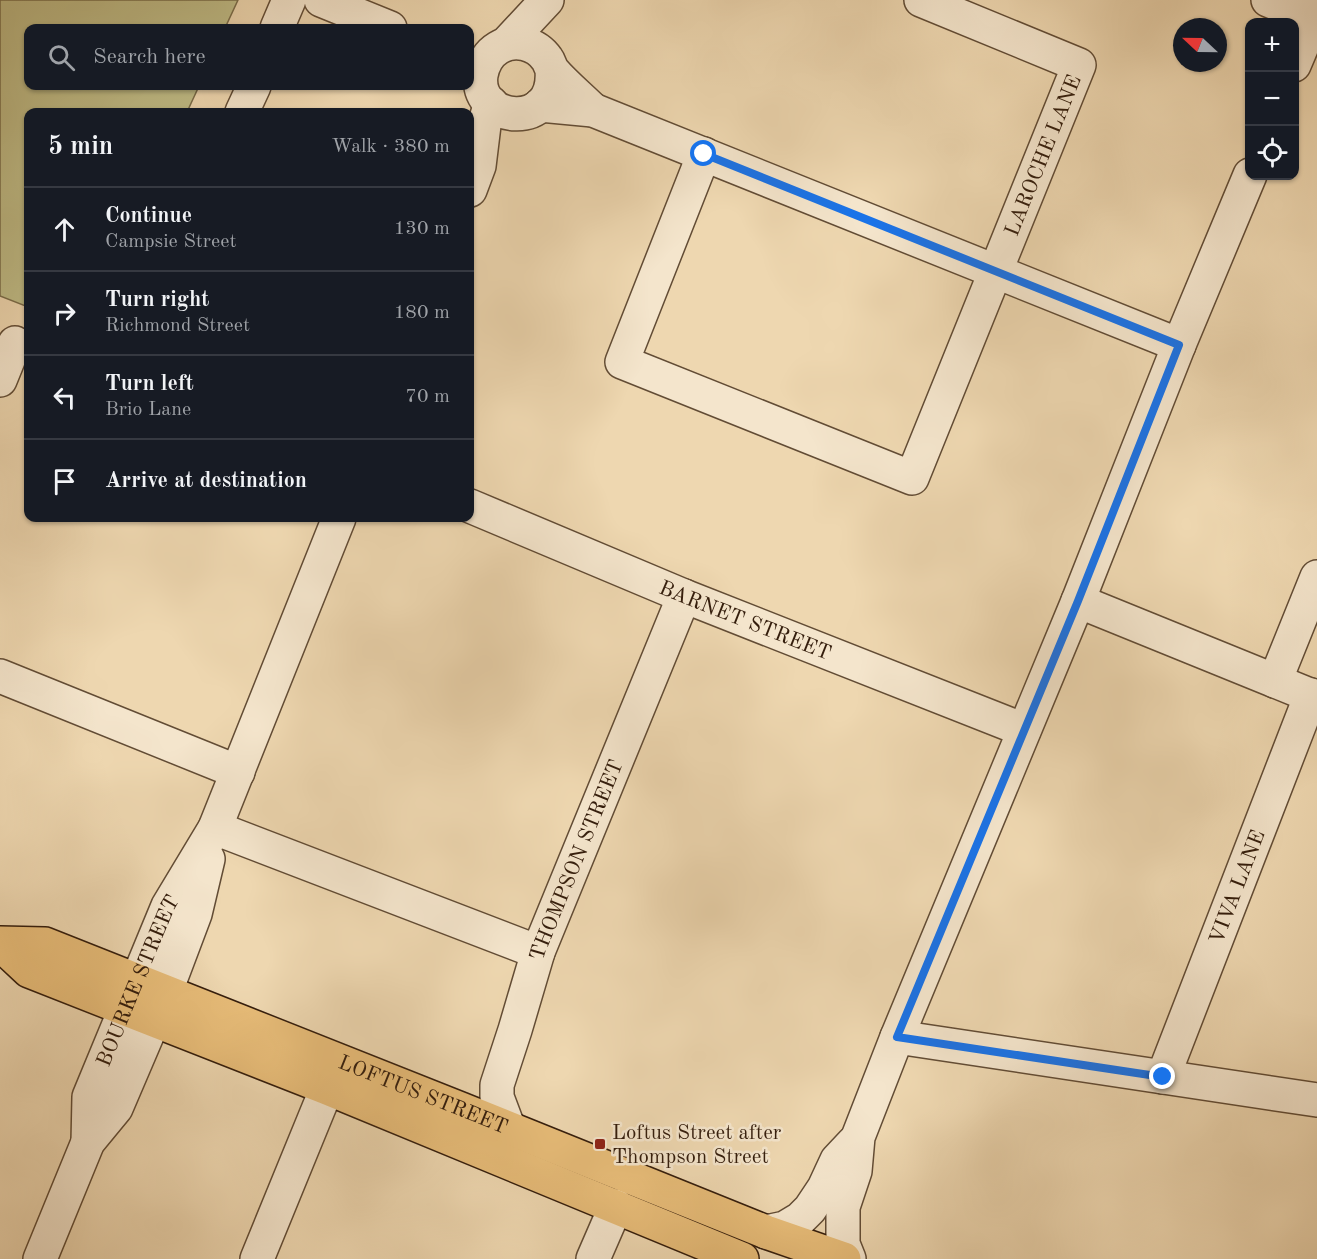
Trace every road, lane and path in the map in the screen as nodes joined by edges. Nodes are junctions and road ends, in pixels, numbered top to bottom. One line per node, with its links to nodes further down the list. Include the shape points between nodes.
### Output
1 (289, 0): 7 (street)
2 (321, 0): 8 (street)
3 (549, 0): 9 (street); 11 (street)
4 (921, 0): 20 (street, LAROCHE LANE, via 1079,65)
5 (1268, 0): 6 (street)
6 (1315, 15): 10 (street)
7 (279, 24)
8 (380, 24)
9 (490, 47): 11 (street, via 529,44); 12 (street)
10 (1299, 53)
11 (549, 64): 15 (street, via 551,89); 16 (street)
12 (480, 85): 15 (street, via 499,110 508,114); 18 (street, via 484,125)
13 (252, 90): 14 (street)
14 (244, 108)
15 (534, 109): 16 (street); 18 (street, via 506,131)
16 (593, 110): 17 (street)
17 (704, 154): 20 (street); 20 (street, via 622,362 633,367 912,478)
18 (474, 178)
19 (1248, 180): 22 (street)
20 (994, 271): 22 (street)
21 (14, 343): 23 (street)
22 (1179, 345): 28 (street)
23 (0, 380)
24 (474, 508): 27 (street, BARNET STREET)
25 (337, 522): 33 (street, BOURKE STREET)
26 (1317, 577): 30 (street)
27 (684, 596): 32 (street, BARNET STREET); 36 (street, THOMPSON STREET)
28 (1078, 601): 30 (street); 32 (street)
29 (0, 676): 33 (street)
30 (1275, 681): 31 (street)
31 (1314, 697): 39 (street, VIVA LANE)
32 (1024, 730): 38 (street)
33 (238, 772): 34 (street, BOURKE STREET)
34 (215, 828): 36 (street); 37 (street, BOURKE STREET, via 168,906)
35 (0, 944): 37 (main road, LOFTUS STREET, via 29,971)
36 (538, 952): 42 (street, THOMPSON STREET, via 497,1085)
37 (146, 1000): 40 (main road, LOFTUS STREET); 42 (main road, LOFTUS STREET); 46 (street, BOURKE STREET, via 116,1108 88,1142)
38 (897, 1037): 39 (street); 43 (street)
39 (1163, 1077): 41 (street)
40 (327, 1088): 44 (main road, LOFTUS STREET); 47 (street)
41 (1317, 1100)
42 (508, 1129): 45 (main road, LOFTUS STREET)
43 (858, 1137): 45 (street, via 837,1160 810,1209 785,1228); 51 (street, via 855,1171 843,1207 843,1244)
44 (616, 1206): 48 (street); 49 (main road, LOFTUS STREET)
45 (779, 1244): 50 (main road, LOFTUS STREET)
46 (40, 1259)
47 (257, 1259)
48 (593, 1259)
49 (742, 1259)
50 (844, 1259)
51 (849, 1259)

